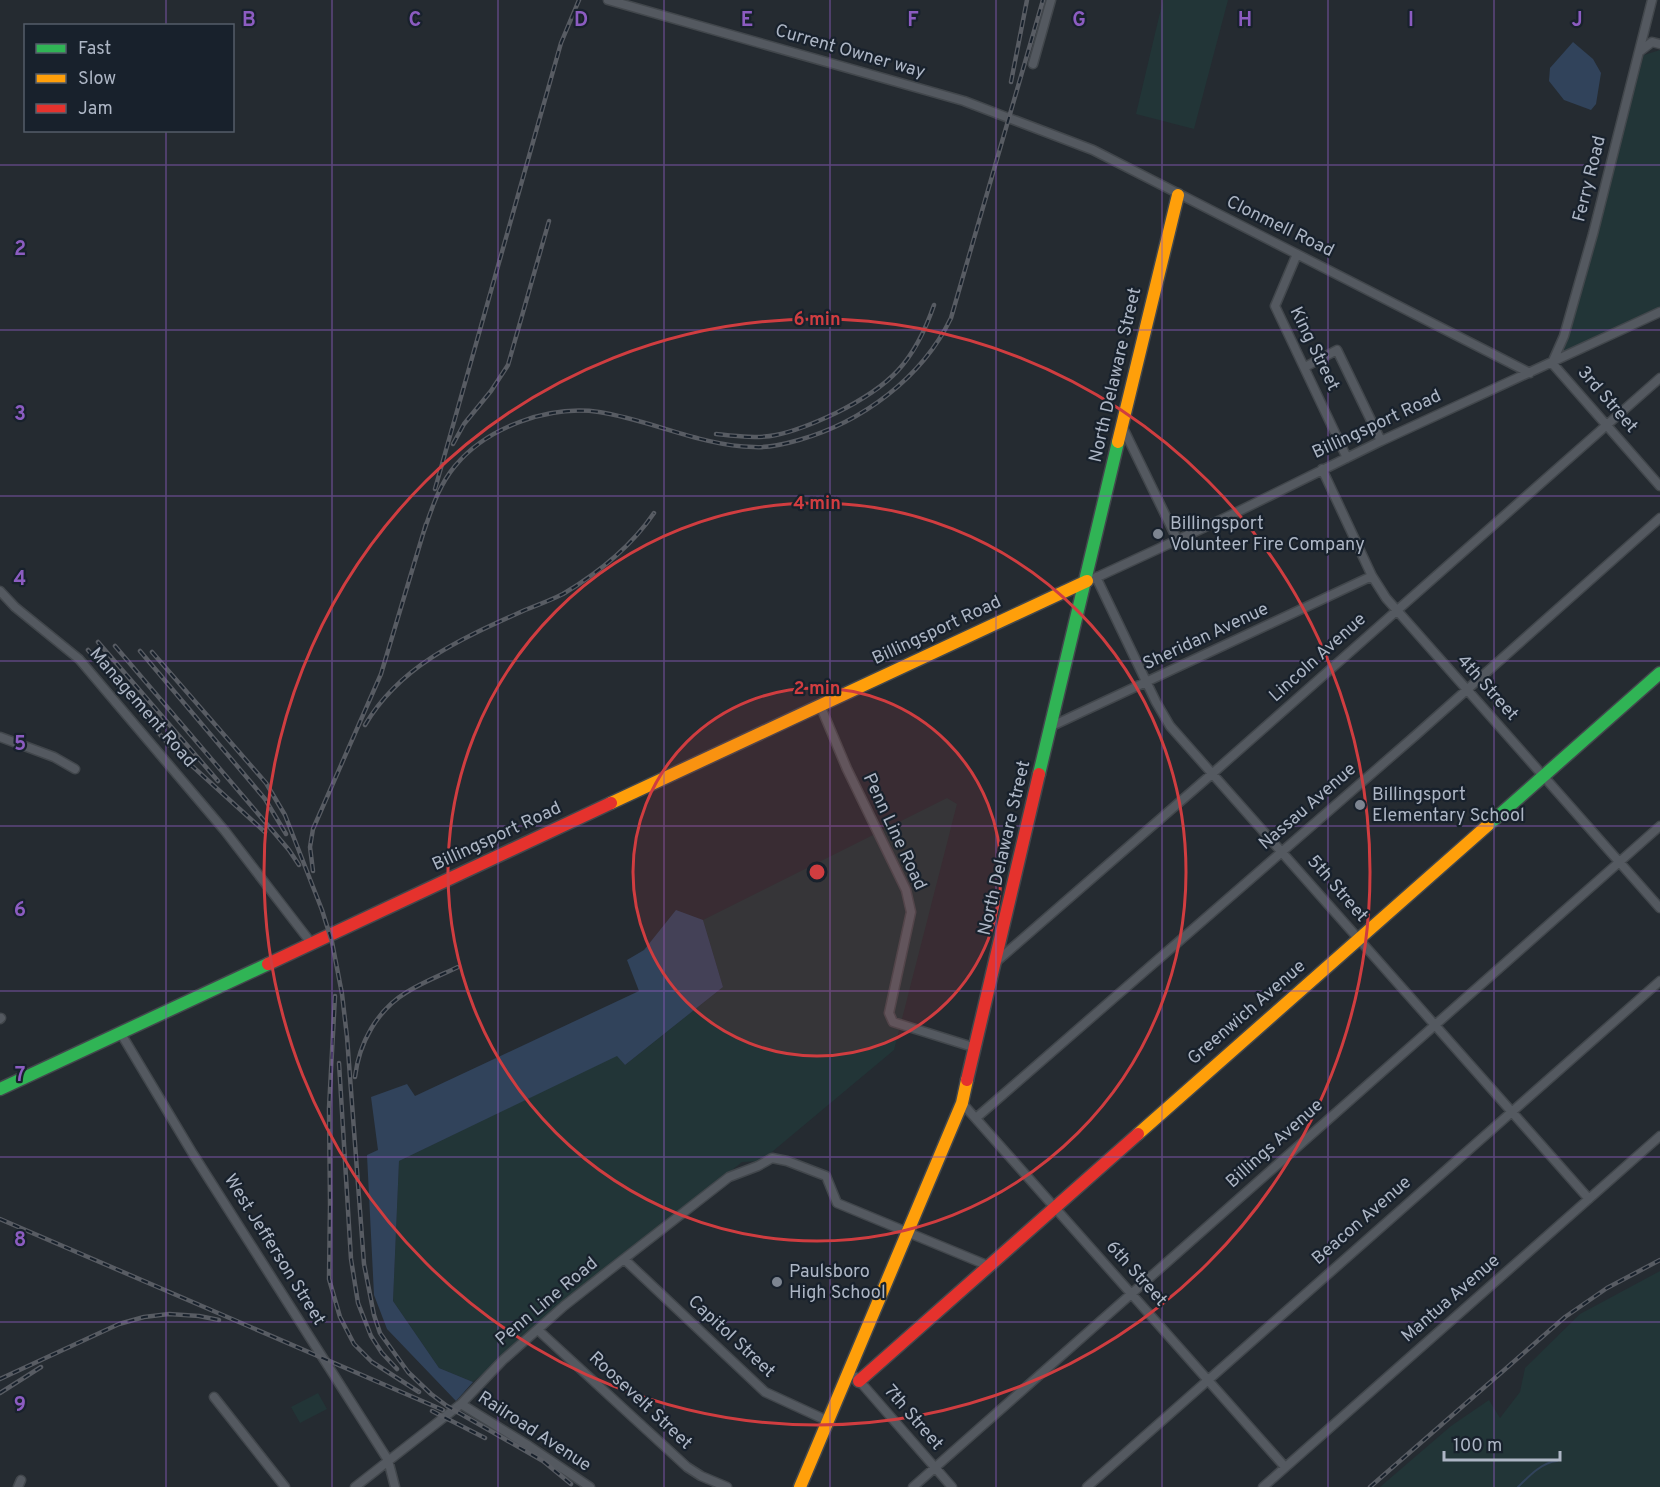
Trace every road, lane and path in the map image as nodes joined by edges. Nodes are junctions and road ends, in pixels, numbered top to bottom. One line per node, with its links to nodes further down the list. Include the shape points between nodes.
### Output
1 (608, 0): 7 (street, Current Owner way, via 964,101)
2 (1051, 0): 6 (street)
3 (1652, 0): 5 (street, Ferry Road)
4 (1660, 44): 5 (street, via 1652,42)
5 (1639, 52): 11 (street, Ferry Road, via 1593,234 1564,336)
6 (1033, 64)
7 (1012, 119): 8 (street, Clonmell Road, via 1093,150)
8 (1178, 195): 9 (street, Clonmell Road); 16 (street, North Delaware Street)
9 (1297, 254): 12 (street, King Street, via 1275,306); 13 (street, Clonmell Road)
10 (1660, 312): 11 (street, Billingsport Road)
11 (1552, 363): 13 (street, Billingsport Road); 15 (street, 3rd Street)
12 (1305, 367): 17 (street, via 1337,350); 18 (street, King Street)
13 (1530, 373): 17 (street, Billingsport Road)
14 (1660, 378): 15 (street, Lincoln Avenue)
15 (1606, 425): 20 (street, 3rd Street); 26 (street, Lincoln Avenue)
16 (1122, 426): 22 (street); 24 (street, North Delaware Street)
17 (1381, 441): 18 (street, Billingsport Road)
18 (1347, 458): 19 (street, Billingsport Road)
19 (1322, 469): 22 (street, Billingsport Road); 23 (street, 4th Street)
20 (1660, 486)
21 (1660, 518): 29 (street, Nassau Avenue)
22 (1177, 538): 24 (street, Billingsport Road)
23 (1372, 576): 26 (street, 4th Street); 28 (street, Sheridan Avenue)
24 (1091, 579): 28 (street, 5th Street); 30 (street, Billingsport Road); 31 (street, North Delaware Street)
25 (0, 591): 41 (street, Management Road, via 79,658 225,831)
26 (1396, 611): 29 (street, 4th Street); 34 (street, Lincoln Avenue)
27 (1660, 673): 35 (street, Greenwich Avenue)
28 (1146, 683): 31 (street, Sheridan Avenue); 34 (street, 5th Street, via 1170,726)
29 (1467, 690): 35 (street, 4th Street); 37 (street, Nassau Avenue)
30 (820, 705): 41 (street, Billingsport Road); 46 (street, Penn Line Road, via 906,890 911,912 889,1013 893,1022)
31 (1052, 726): 42 (street, North Delaware Street)
32 (0, 737): 33 (street)
33 (75, 769)
34 (1213, 773): 37 (street, 5th Street); 42 (street, Lincoln Avenue)
35 (1543, 776): 38 (street, 4th Street); 40 (street, Greenwich Avenue)
36 (1660, 826): 38 (street, Billings Avenue)
37 (1281, 851): 40 (street, 5th Street); 50 (street, Nassau Avenue)
38 (1619, 862): 39 (street, 4th Street); 44 (street, Billings Avenue)
39 (1660, 908)
40 (1359, 939): 44 (street, 5th Street); 53 (street, Greenwich Avenue)
41 (312, 944): 45 (street, Billingsport Road)
42 (997, 961): 46 (street, North Delaware Street)
43 (1660, 981): 49 (street, Beacon Avenue)
44 (1434, 1025): 49 (street, 5th Street); 57 (street, Billings Avenue)
45 (120, 1032): 47 (street, Billingsport Road); 65 (street, West Jefferson Street)
46 (976, 1048): 48 (street, North Delaware Street)
47 (0, 1089)
48 (962, 1103): 50 (street, 6th Street); 54 (street, North Delaware Street)
49 (1512, 1112): 52 (street, 5th Street); 60 (street, Beacon Avenue)
50 (975, 1118): 53 (street, 6th Street)
51 (1660, 1136): 52 (street, Mantua Avenue)
52 (1589, 1199): 67 (street, Mantua Avenue)
53 (1055, 1208): 56 (street, Greenwich Avenue); 57 (street, 6th Street)
54 (907, 1232): 55 (street, Penn Line Road, via 837,1203 826,1176 772,1158 729,1177); 56 (street); 59 (street, North Delaware Street)
55 (624, 1259): 58 (street, Penn Line Road); 64 (street, Capitol Street, via 765,1392)
56 (989, 1266): 61 (street, Greenwich Avenue)
57 (1132, 1294): 60 (street, 6th Street); 66 (street, Billings Avenue)
58 (538, 1330): 63 (street, Penn Line Road); 72 (street, Roosevelt Street, via 687,1467)
59 (849, 1370): 61 (street, 7th Street); 64 (street, North Delaware Street)
60 (1208, 1380): 67 (street, 6th Street); 76 (street, Beacon Avenue)
61 (859, 1381): 66 (street, 7th Street)
62 (214, 1397): 68 (street)
63 (461, 1404): 65 (street, Penn Line Road); 71 (street, Railroad Avenue)
64 (828, 1422): 73 (street, North Delaware Street)
65 (388, 1460): 69 (street, Penn Line Road); 70 (street, West Jefferson Street)
66 (935, 1467): 74 (street, Billings Avenue); 75 (street, 7th Street)
67 (1285, 1467): 77 (street, Mantua Avenue)
68 (285, 1487)
69 (355, 1487)
70 (395, 1487)
71 (590, 1487)
72 (727, 1487)
73 (800, 1487)
74 (913, 1487)
75 (952, 1487)
76 (1087, 1487)
77 (1263, 1487)

